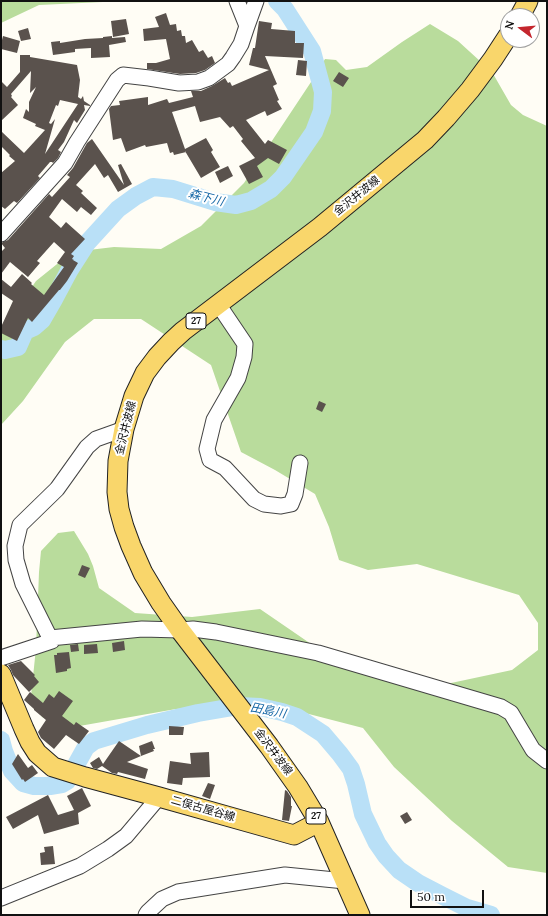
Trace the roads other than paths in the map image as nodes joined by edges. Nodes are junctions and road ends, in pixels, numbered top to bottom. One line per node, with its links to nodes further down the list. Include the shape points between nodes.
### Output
1 (238, 1): 3 (street)
2 (256, 1): 3 (street)
3 (247, 26): 5 (street, via 241,44 228,64 209,78 198,82 179,83 123,75 117,80 65,163)
4 (500, 48): 6 (main road, 金沢井波線 / 27, via 474,85 425,140 320,227)
5 (1, 234)
6 (218, 304): 7 (main road, 金沢井波線 / 27, via 170,342 157,357 134,396); 8 (street, via 244,344 244,356 238,378 214,420 207,449 210,460 225,468 254,499 264,504 282,506 291,504)
7 (124, 429): 9 (main road, 金沢井波線 / 27, via 118,461 117,492 124,527 143,573); 10 (street, via 96,439 87,447 56,488 20,525 15,546 16,560 23,584)
8 (300, 463)
9 (180, 630): 10 (street, via 142,629); 13 (street, via 216,632 318,653 501,707 511,713 534,750); 15 (main road, 金沢井波線 / 27, via 255,727 298,787)
10 (50, 638): 11 (street, via 52,641)
11 (1, 658)
12 (1, 674): 14 (main road, 二俣古屋谷線, via 30,742 52,767)
13 (547, 761)
14 (160, 797): 15 (main road, 二俣古屋谷線, via 294,835); 17 (street, via 126,836 108,849 80,866)
15 (319, 822): 16 (main road, 金沢井波線 / 27)
16 (345, 881): 18 (street, via 285,875 178,892 162,899); 19 (main road, 金沢井波線 / 27)
17 (1, 898)
18 (146, 915)
19 (360, 915)

